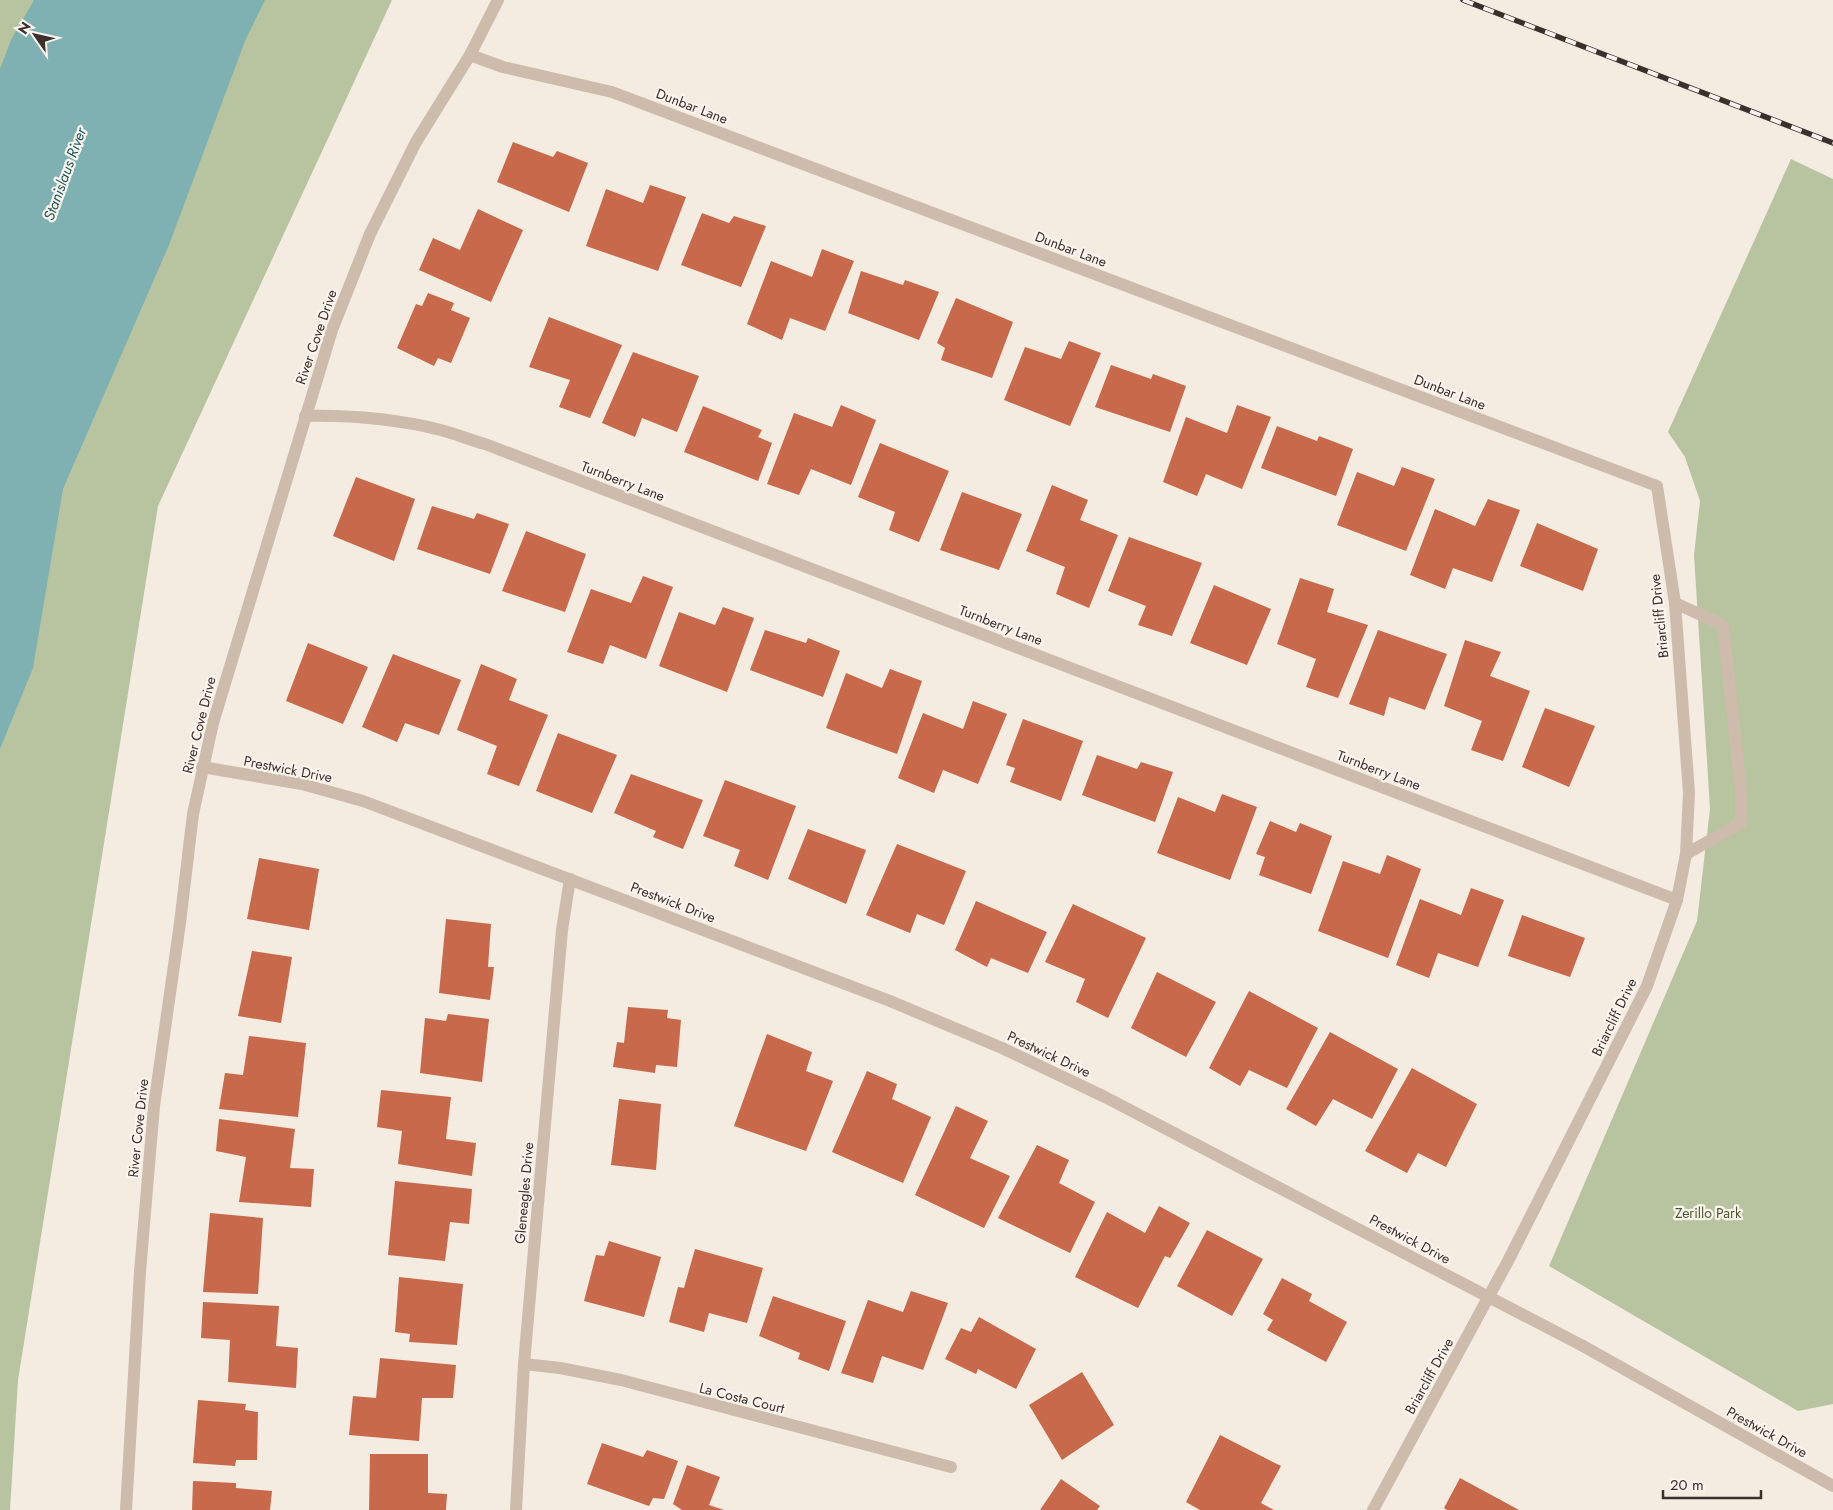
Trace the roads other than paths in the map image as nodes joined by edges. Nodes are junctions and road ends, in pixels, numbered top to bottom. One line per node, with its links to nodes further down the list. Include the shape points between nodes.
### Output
1 (498, 0): 2 (street, River Cove Drive)
2 (470, 55): 3 (street, River Cove Drive, via 416,142 370,234 332,330); 4 (street, Dunbar Lane, via 503,67 612,92)
3 (305, 416): 6 (street, River Cove Drive); 9 (street, Turnberry Lane, via 396,421 441,430 485,444)
4 (1657, 486): 5 (street, Briarcliff Drive)
5 (1674, 603): 7 (street, Briarcliff Drive, via 1689,793); 7 (street, via 1723,625 1741,791 1741,823)
6 (202, 767): 8 (street, Prestwick Drive, via 302,784 362,801); 13 (street, River Cove Drive, via 154,1106)
7 (1686, 854): 9 (street, Briarcliff Drive)
8 (570, 879): 10 (street, Gleneagles Drive, via 562,930); 12 (street, Prestwick Drive, bridge, via 890,1001 1002,1048 1105,1097 1583,1346)
9 (1677, 900): 15 (street, Briarcliff Drive, via 1647,986 1508,1261)
10 (524, 1364): 11 (street, La Costa Court, via 621,1380); 14 (street, Gleneagles Drive)
11 (951, 1467)
12 (1833, 1486)
13 (126, 1510)
14 (516, 1510)
15 (1373, 1510)

